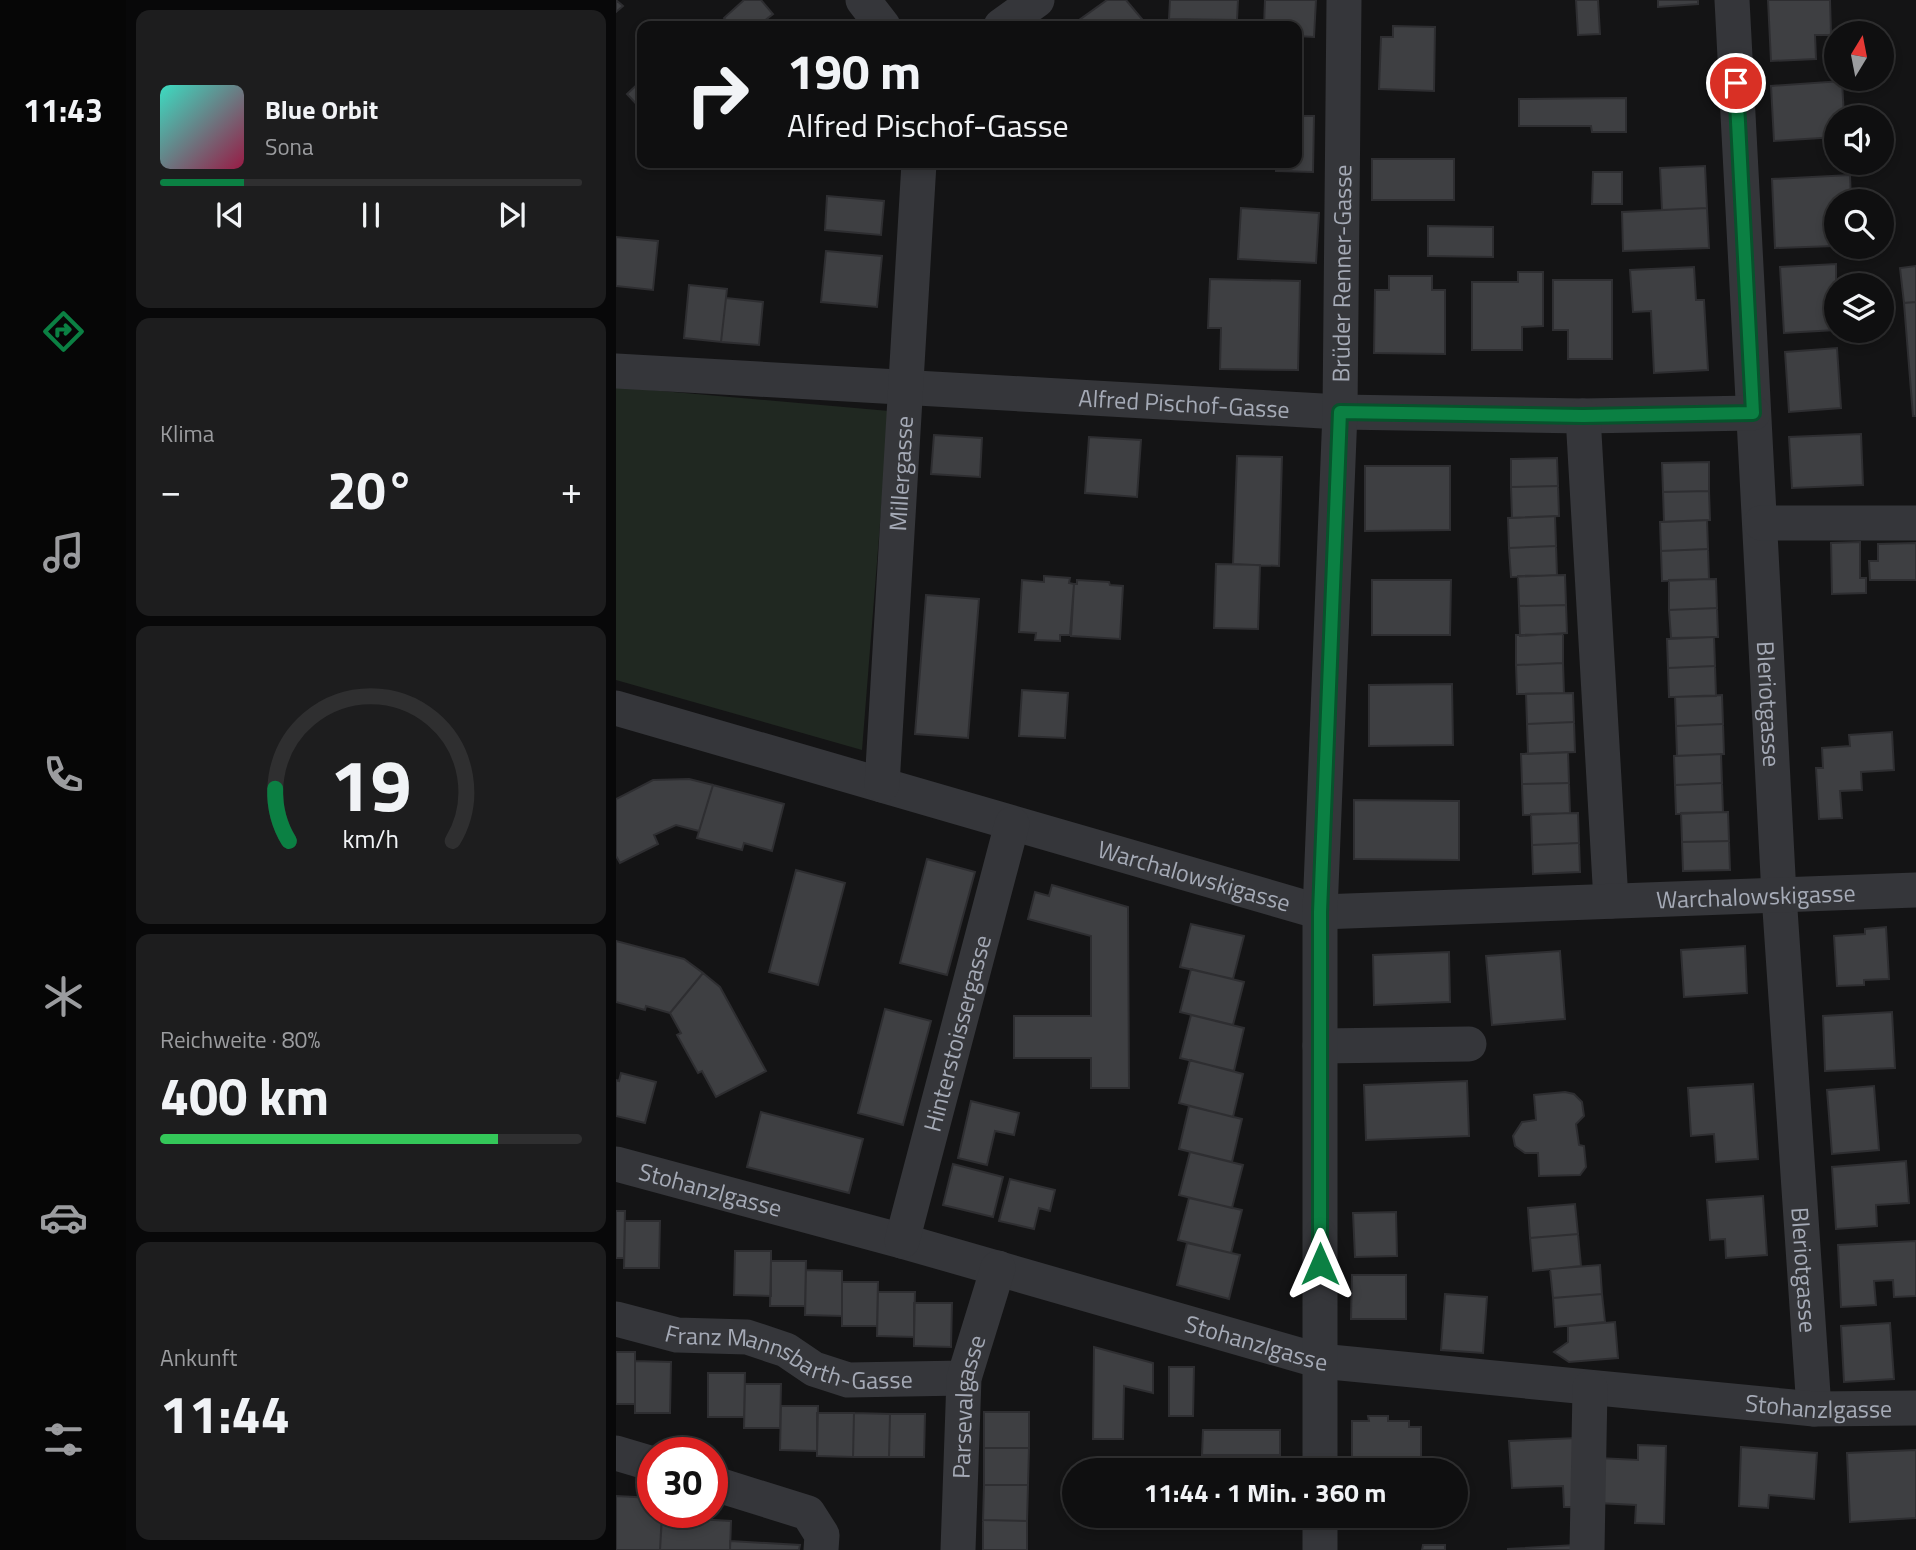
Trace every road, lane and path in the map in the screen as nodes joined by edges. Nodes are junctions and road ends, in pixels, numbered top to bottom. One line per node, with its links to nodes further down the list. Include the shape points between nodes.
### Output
1 (863, 0): 5 (street)
2 (1037, 0): 6 (street)
3 (1344, 0): 10 (street, Brüder Renner-Gasse)
4 (1732, 0): 11 (street, Bleriotgasse)
5 (879, 21)
6 (1008, 21)
7 (919, 168): 9 (street, Millergasse)
8 (616, 371): 9 (street, Alfred Pischof-Gasse)
9 (905, 389): 10 (street, Alfred Pischof-Gasse); 16 (street, Millergasse)
10 (1340, 412): 12 (street, Alfred Pischof-Gasse); 21 (street, Brüder Renner-Gasse)
11 (1753, 413): 12 (street, Alfred Pischof-Gasse); 13 (street, Bleriotgasse)
12 (1583, 416): 20 (street)
13 (1761, 523): 14 (street); 19 (street, Bleriotgasse)
14 (1916, 523)
15 (616, 708): 16 (street, Warchalowskigasse)
16 (882, 785): 17 (street, Warchalowskigasse)
17 (1012, 824): 21 (street, Warchalowskigasse); 25 (street, Hinterstoissergasse)
18 (1916, 890): 19 (street, Warchalowskigasse)
19 (1779, 895): 20 (street, Warchalowskigasse); 32 (street, Bleriotgasse)
20 (1611, 901): 21 (street, Warchalowskigasse)
21 (1320, 912): 23 (street, Brüder Renner-Gasse)
22 (1469, 1044): 23 (street)
23 (1320, 1046): 28 (street, Brüder Renner-Gasse)
24 (616, 1164): 25 (street, Stohanzlgasse)
25 (902, 1241): 26 (street, Stohanzlgasse)
26 (998, 1268): 28 (street, Stohanzlgasse); 29 (street, Parsevalgasse)
27 (616, 1319): 29 (street, Franz Mannsbarth-Gasse, via 677,1335 747,1337 848,1380)
28 (1320, 1361): 30 (street, Stohanzlgasse); 34 (street, Brüder Renner-Gasse)
29 (964, 1378): 39 (street, Parsevalgasse)
30 (1590, 1388): 32 (street, Stohanzlgasse); 41 (street)
31 (1916, 1408): 32 (street, Stohanzlgasse)
32 (1814, 1409)
33 (616, 1453): 35 (street)
34 (1320, 1458)
35 (637, 1460)
36 (728, 1488): 38 (street, via 808,1513 822,1535)
37 (1320, 1528): 40 (street)
38 (821, 1550)
39 (958, 1550)
40 (1320, 1550)
41 (1587, 1550)

